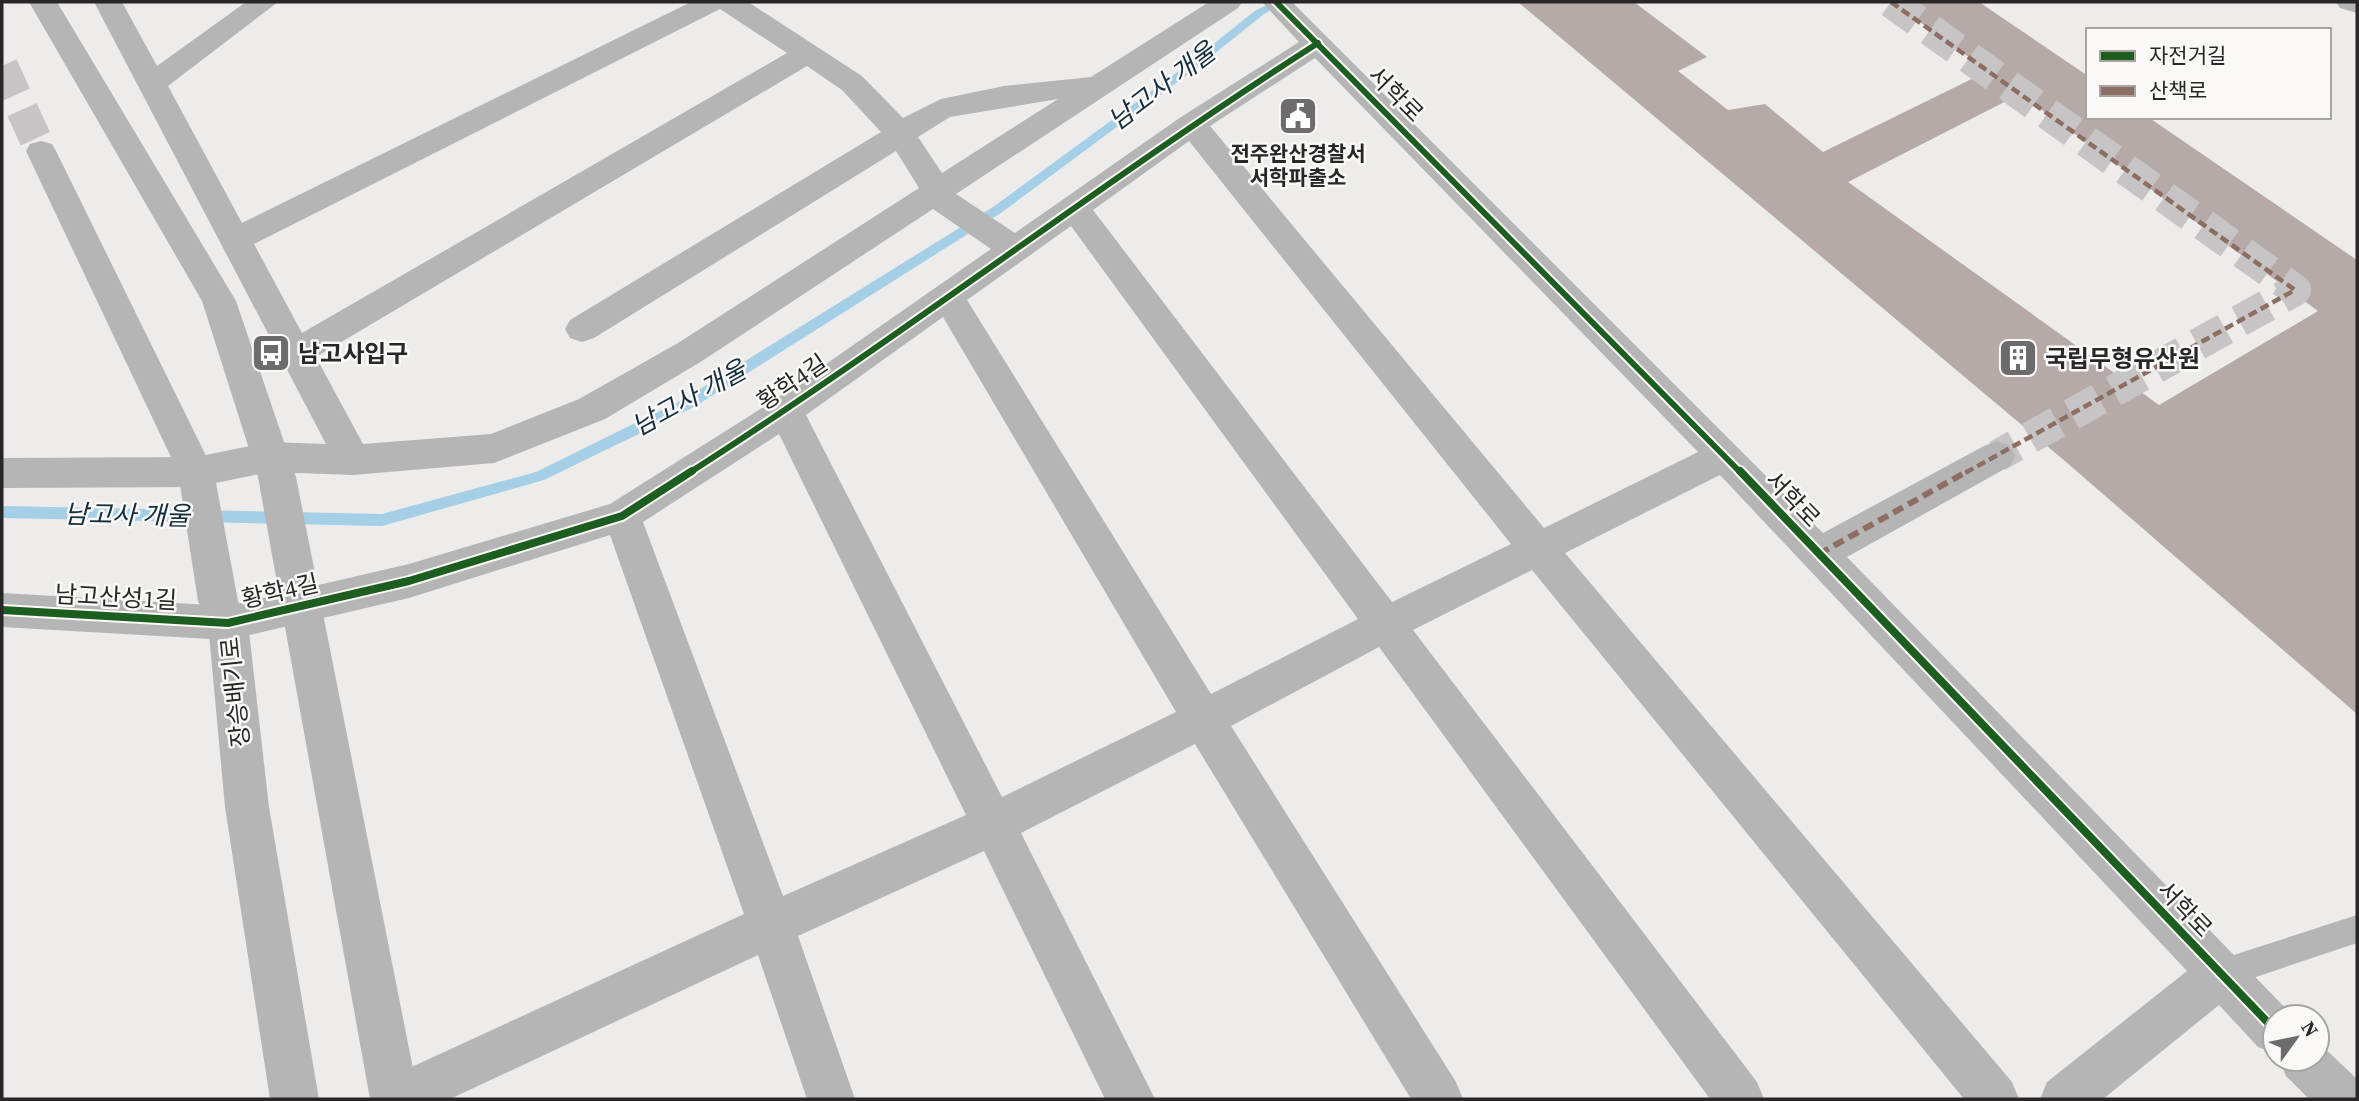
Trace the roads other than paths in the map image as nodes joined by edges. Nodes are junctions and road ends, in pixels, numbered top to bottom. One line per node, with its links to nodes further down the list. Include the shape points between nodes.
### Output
1 (43, 2): 28 (street, via 219,301)
2 (108, 2): 12 (street)
3 (264, 2): 12 (street)
4 (712, 2): 19 (street)
5 (729, 2): 11 (street)
6 (1228, 2): 13 (street)
7 (2350, 2): 8 (street)
8 (2357, 5)
9 (1283, 9): 10 (street, 서학로)
10 (1318, 43): 14 (street, 황학4길); 25 (street, 서학로)
11 (807, 54): 15 (street, via 852,83); 23 (street)
12 (150, 85): 19 (street)
13 (1097, 85): 15 (street, via 941,109); 17 (street)
14 (1192, 124): 18 (street, 황학4길); 32 (street)
15 (899, 132): 17 (street); 22 (street)
16 (41, 151): 30 (street, 장승배기로)
17 (948, 201): 20 (street); 27 (street, via 592,409 494,448)
18 (1074, 207): 20 (street, 황학4길); 37 (street)
19 (236, 240): 23 (street)
20 (1004, 243): 21 (street, 황학4길)
21 (948, 298): 24 (street, 황학4길); 38 (street)
22 (582, 329)
23 (297, 352): 27 (street)
24 (786, 411): 31 (street, 황학4길); 39 (street)
25 (1725, 456): 32 (street); 33 (street, 서학로)
26 (1997, 456): 33 (street)
27 (353, 460): 28 (street)
28 (273, 467): 30 (street); 34 (street)
29 (2, 473): 30 (street)
30 (197, 483): 36 (street, 장승배기로)
31 (622, 516): 34 (street, 황학4길, via 409,581); 40 (street)
32 (1539, 550): 37 (street); 51 (street)
33 (1819, 554): 42 (street, 서학로)
34 (300, 606): 36 (street, 황학4길); 46 (street)
35 (2, 610): 36 (street, 남고산성1길)
36 (223, 612): 45 (street, 장승배기로, via 247,807)
37 (1384, 625): 38 (street); 50 (street)
38 (1203, 719): 39 (street); 49 (street)
39 (992, 825): 40 (street); 48 (street)
40 (771, 925): 46 (street); 47 (street)
41 (2357, 929): 42 (lane)
42 (2220, 974): 43 (street, 서학로); 52 (street)
43 (2261, 1016)
44 (2317, 1073): 53 (street)
45 (295, 1099)
46 (395, 1099)
47 (831, 1099)
48 (1130, 1099)
49 (1439, 1099)
50 (1740, 1099)
51 (1995, 1099)
52 (2063, 1099)
53 (2343, 1099)

